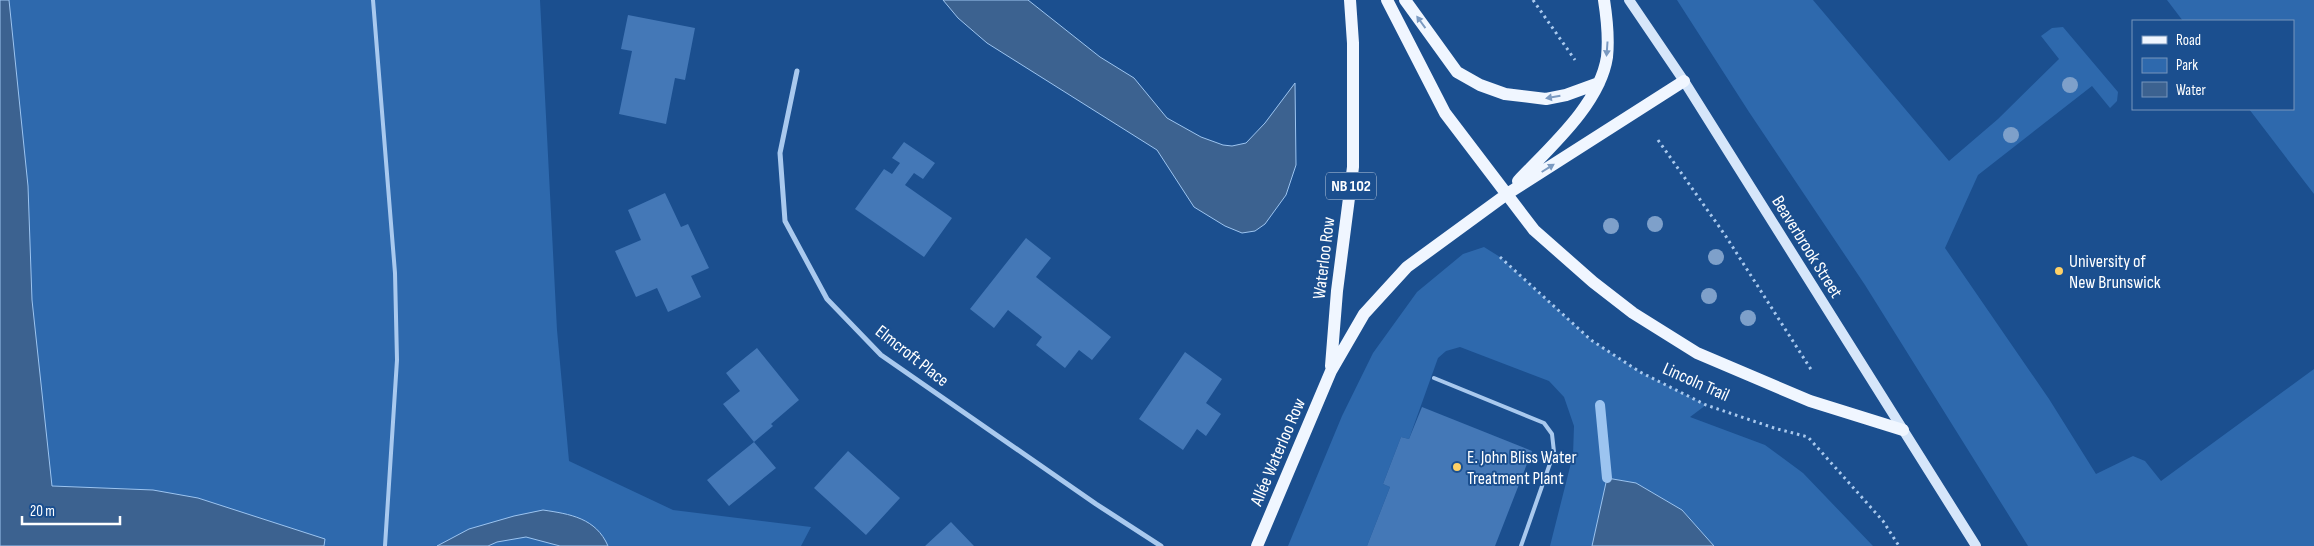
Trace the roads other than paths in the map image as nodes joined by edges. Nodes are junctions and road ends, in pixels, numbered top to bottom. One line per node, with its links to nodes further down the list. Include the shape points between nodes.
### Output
1 (372, 0): 14 (lane, via 395,282 397,360)
2 (1350, 0): 11 (main road, Waterloo Row / NB 102, via 1353,167 1337,291)
3 (1388, 0): 10 (main road, via 1445,114)
4 (1405, 0): 9 (main road, one-way to 4, via 1546,99 1512,95 1480,85 1457,72)
5 (1604, 0): 9 (main road, one-way to 9, via 1607,59)
6 (1629, 0): 8 (street, Beaverbrook Street)
7 (797, 71): 15 (street, Elmcroft Place, via 780,153 785,221 827,299 880,354)
8 (1684, 81): 10 (main road, one-way to 8); 13 (street, Beaverbrook Street)
9 (1599, 83): 10 (main road, via 1568,128)
10 (1506, 194): 11 (main road, via 1407,267 1364,314); 13 (main road, via 1534,230 1593,282 1633,313 1697,353 1810,401)
11 (1331, 371): 16 (main road, Allée Waterloo Row / NB 102)
12 (1434, 378): 17 (lane, via 1544,423 1552,434 1554,452)
13 (1904, 430): 18 (street, Beaverbrook Street)
14 (385, 546)
15 (1161, 546)
16 (1257, 546)
17 (1521, 546)
18 (1976, 546)

